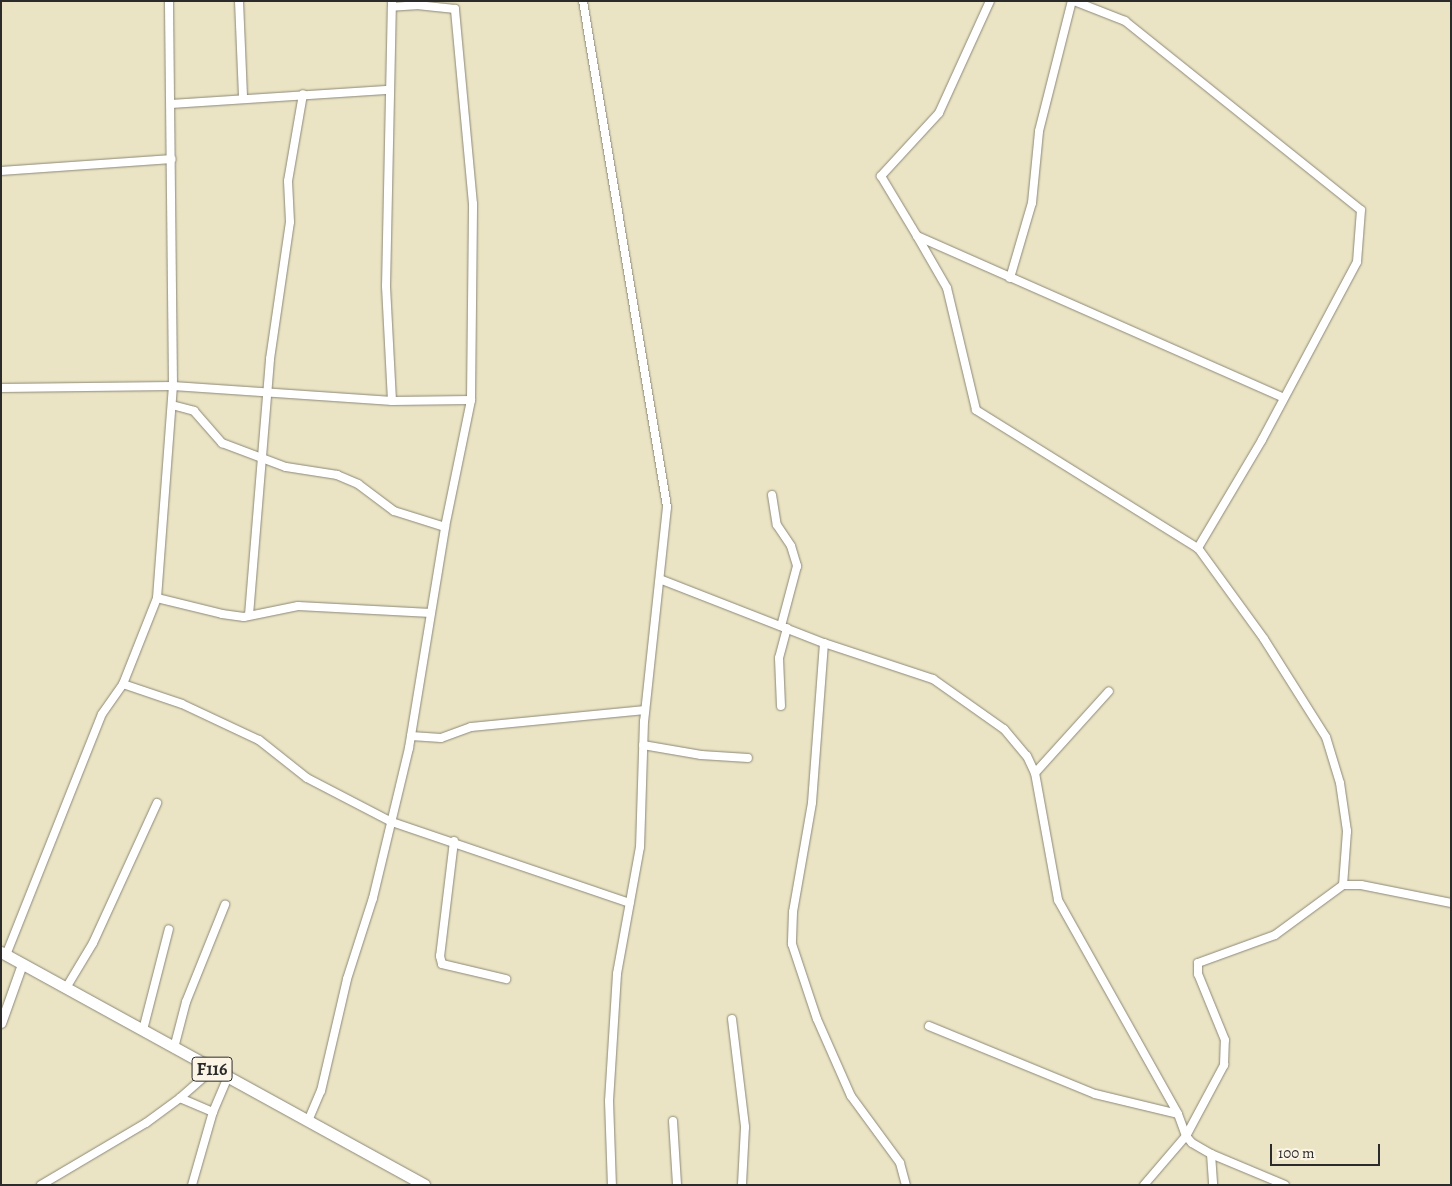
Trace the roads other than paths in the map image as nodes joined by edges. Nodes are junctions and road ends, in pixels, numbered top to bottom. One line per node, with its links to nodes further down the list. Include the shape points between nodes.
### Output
1 (169, 1): 10 (street)
2 (239, 1): 9 (street)
3 (583, 1): 26 (street, via 667,507)
4 (990, 1): 13 (street, via 939,113 882,176)
5 (1073, 1): 14 (street, via 1039,131 1032,203); 18 (street, via 1124,21 1361,210 1357,262)
6 (392, 4): 7 (street); 19 (street, via 455,9 473,204)
7 (390, 90): 8 (street); 20 (street, via 386,286)
8 (303, 94): 9 (street); 17 (street, via 288,181 288,240 270,358)
9 (243, 98): 10 (street)
10 (171, 104): 11 (street)
11 (172, 159): 12 (street); 15 (street)
12 (1, 171)
13 (917, 236): 14 (street); 25 (street, via 947,288 976,410)
14 (1010, 278): 18 (street)
15 (173, 386): 16 (street); 17 (street); 21 (street)
16 (1, 388)
17 (268, 395): 20 (street); 22 (street)
18 (1284, 398): 25 (street)
19 (471, 400): 20 (street); 24 (street)
20 (392, 401)
21 (172, 405): 22 (street, via 194,411 222,443); 27 (street)
22 (264, 457): 24 (street, via 286,467 337,474 358,484 402,515); 29 (street)
23 (772, 495): 30 (street, via 777,525 791,546 797,566)
24 (445, 527): 28 (street)
25 (1198, 548): 43 (street, via 1264,639 1326,737 1340,783 1347,832)
26 (662, 580): 30 (street); 35 (street)
27 (158, 598): 29 (street, via 222,614); 32 (street)
28 (431, 613): 29 (street, via 298,606); 36 (street)
29 (250, 615)
30 (784, 627): 31 (street); 34 (street, via 779,658)
31 (824, 643): 39 (street, via 933,679 1004,729 1027,756); 72 (street, via 812,803 793,912 792,944 817,1019 851,1096 900,1163)
32 (123, 684): 41 (street, via 182,704 259,740 306,778); 48 (street, via 102,714)
33 (1110, 691): 39 (street)
34 (781, 706)
35 (645, 710): 36 (street, via 471,727 442,738); 37 (street)
36 (411, 736): 41 (street)
37 (643, 745): 38 (street, via 701,755); 44 (street, via 640,847)
38 (748, 758)
39 (1035, 773): 61 (street, via 1058,900)
40 (157, 803): 51 (street, via 93,943)
41 (392, 822): 42 (street); 62 (street, via 373,898 347,980 321,1091)
42 (454, 841): 44 (street); 50 (street, via 440,956 442,964)
43 (1343, 885): 45 (street, via 1361,885); 64 (street, via 1275,935 1198,963 1198,974 1221,1028 1225,1052 1224,1065)
44 (630, 903): 69 (street, via 617,974 610,1100)
45 (1451, 903)
46 (225, 905): 56 (street, via 186,1002)
47 (169, 929): 55 (street)
48 (3, 953): 49 (main road, F116)
49 (22, 964): 51 (main road, F116); 53 (street)
50 (506, 979)
51 (66, 988): 55 (main road, F116)
52 (732, 1018): 71 (street, via 746,1128)
53 (1, 1023)
54 (929, 1026): 61 (street, via 1095,1094)
55 (142, 1030): 56 (main road, F116)
56 (174, 1048): 57 (main road, F116)
57 (213, 1069): 58 (main road, F116); 59 (street)
58 (228, 1078): 60 (street); 62 (main road, F116)
59 (180, 1098): 60 (street); 66 (street, via 118,1142)
60 (214, 1112): 67 (street)
61 (1178, 1114): 64 (street)
62 (308, 1121): 68 (main road, F116)
63 (673, 1121): 70 (street)
64 (1186, 1136): 65 (street); 73 (street)
65 (1212, 1154): 74 (street); 75 (street)
66 (41, 1185)
67 (192, 1185)
68 (424, 1185)
69 (612, 1185)
70 (677, 1185)
71 (742, 1185)
72 (906, 1185)
73 (1144, 1185)
74 (1213, 1185)
75 (1285, 1185)

